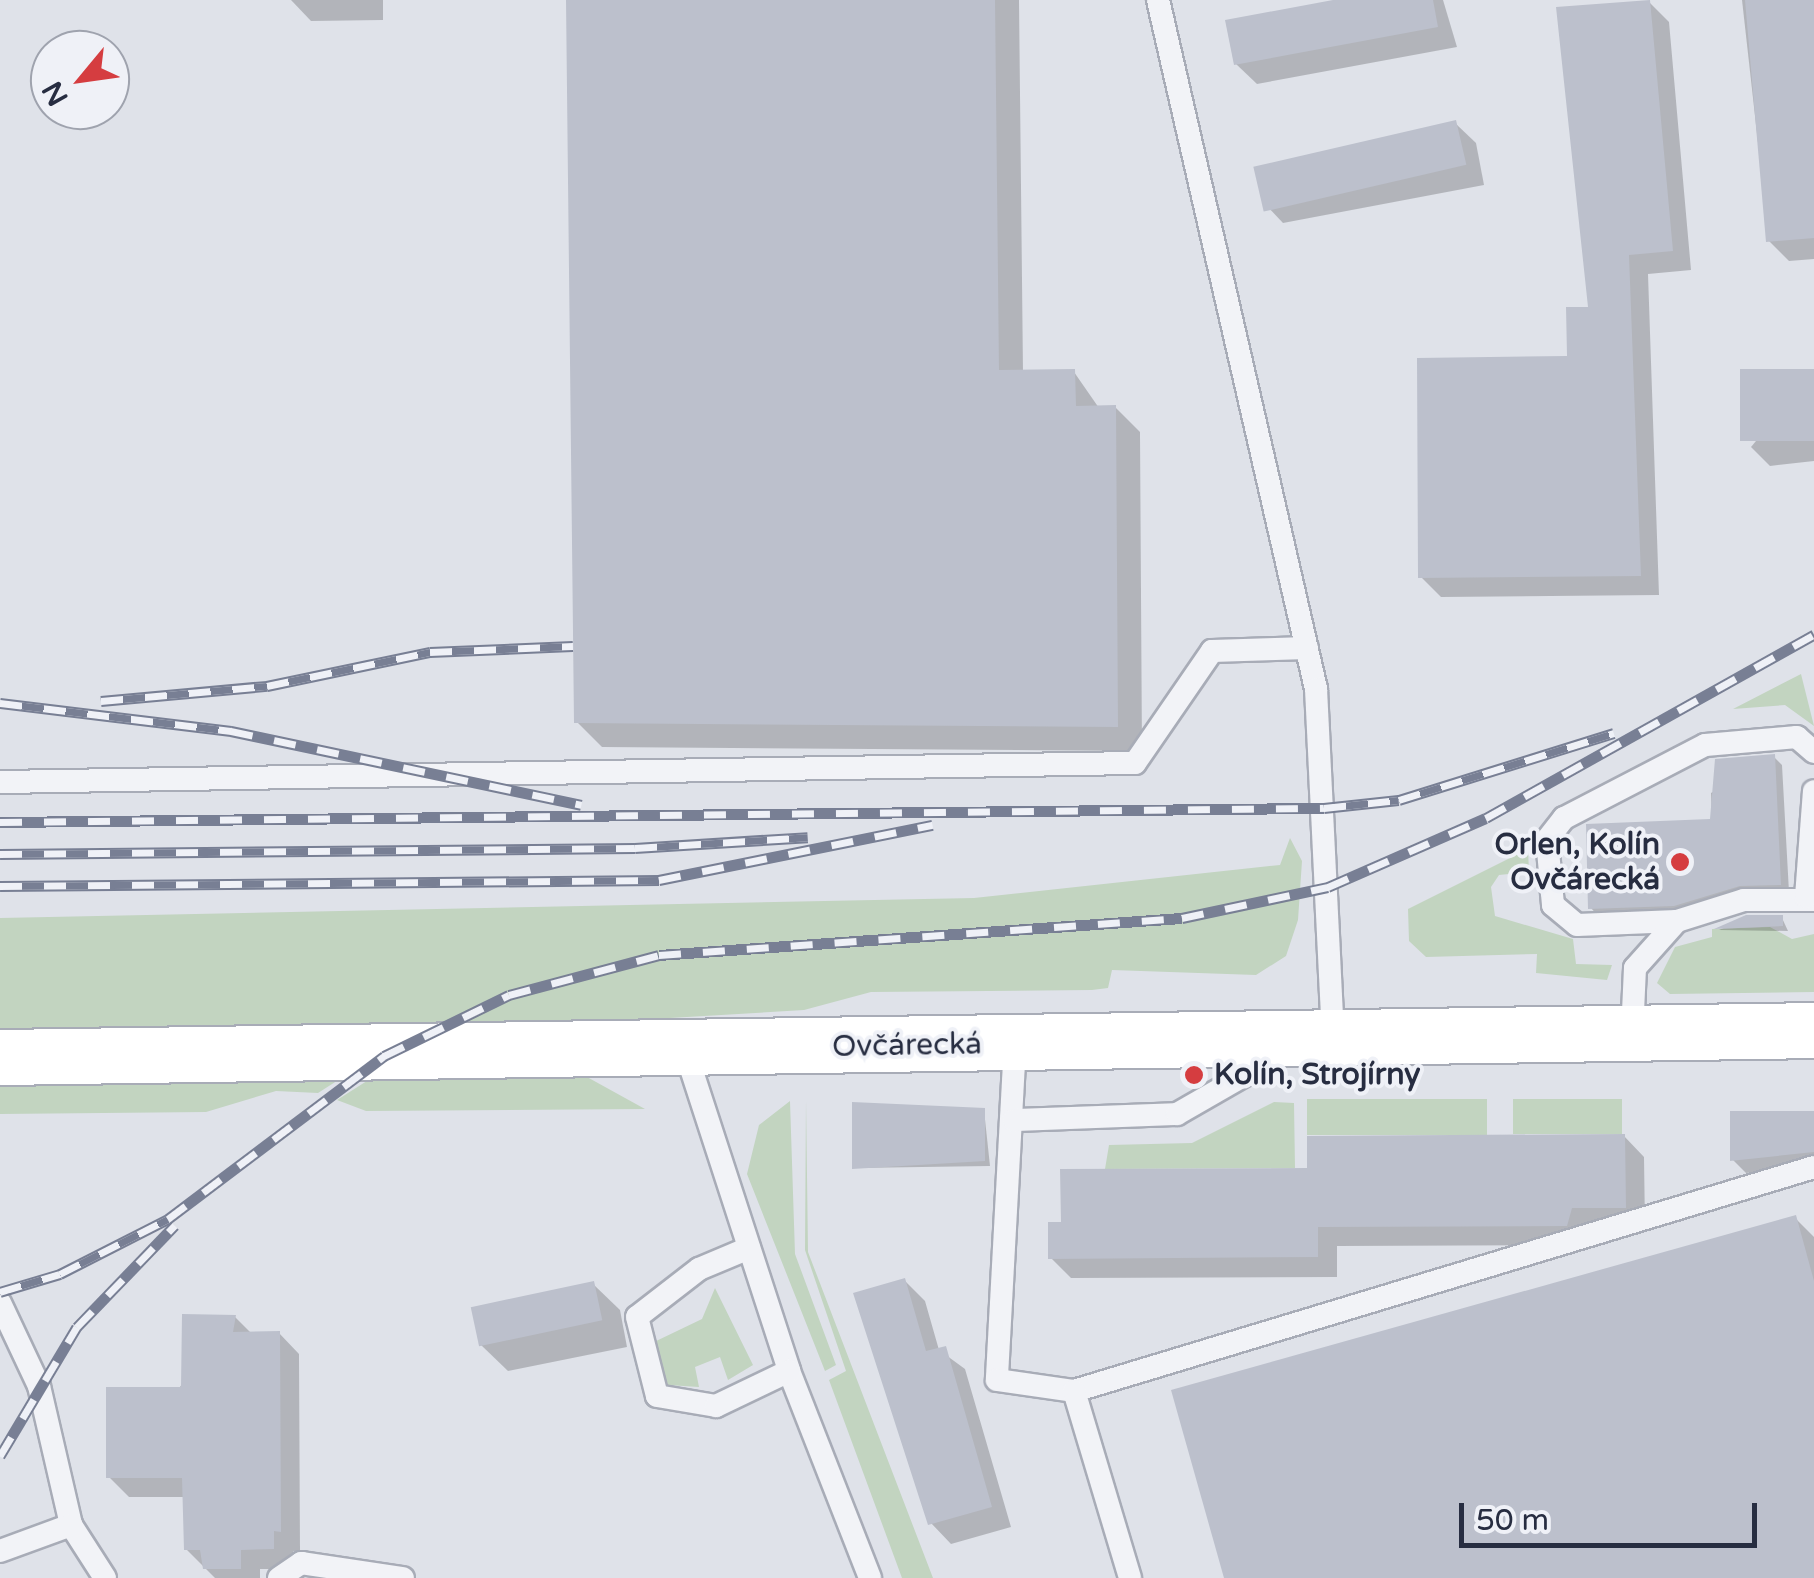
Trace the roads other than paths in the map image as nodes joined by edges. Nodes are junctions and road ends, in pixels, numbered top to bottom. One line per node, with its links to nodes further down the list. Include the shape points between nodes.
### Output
1 (1158, 0): 2 (lane)
2 (1307, 648): 4 (lane, via 1212,651 1135,763); 10 (lane)
3 (1814, 752): 7 (lane, via 1797,737 1705,745 1564,818 1547,840 1553,905 1578,925)
4 (0, 782)
5 (1814, 791): 6 (lane, via 1804,827)
6 (1810, 898): 7 (lane, via 1744,900)
7 (1677, 921): 9 (lane, via 1635,968)
8 (1814, 1030): 9 (main road, Ovčárecká)
9 (1632, 1034): 10 (main road, Ovčárecká)
10 (1319, 1039): 11 (main road, Ovčárecká); 14 (lane, via 1177,1114)
11 (1015, 1044): 12 (main road, Ovčárecká); 14 (lane)
12 (685, 1050): 13 (main road, Ovčárecká); 16 (lane)
13 (0, 1057)
14 (1014, 1120): 19 (lane, via 997,1380)
15 (1814, 1168): 19 (lane)
16 (749, 1248): 18 (lane); 18 (lane, via 699,1269 637,1317 657,1396 716,1406)
17 (0, 1303): 20 (lane, via 39,1386)
18 (789, 1371): 25 (lane)
19 (1074, 1391): 26 (lane)
20 (70, 1525): 21 (lane); 22 (lane)
21 (0, 1551)
22 (105, 1578)
23 (279, 1578): 24 (lane, via 301,1564)
24 (404, 1578)
25 (870, 1578)
26 (1130, 1578)

